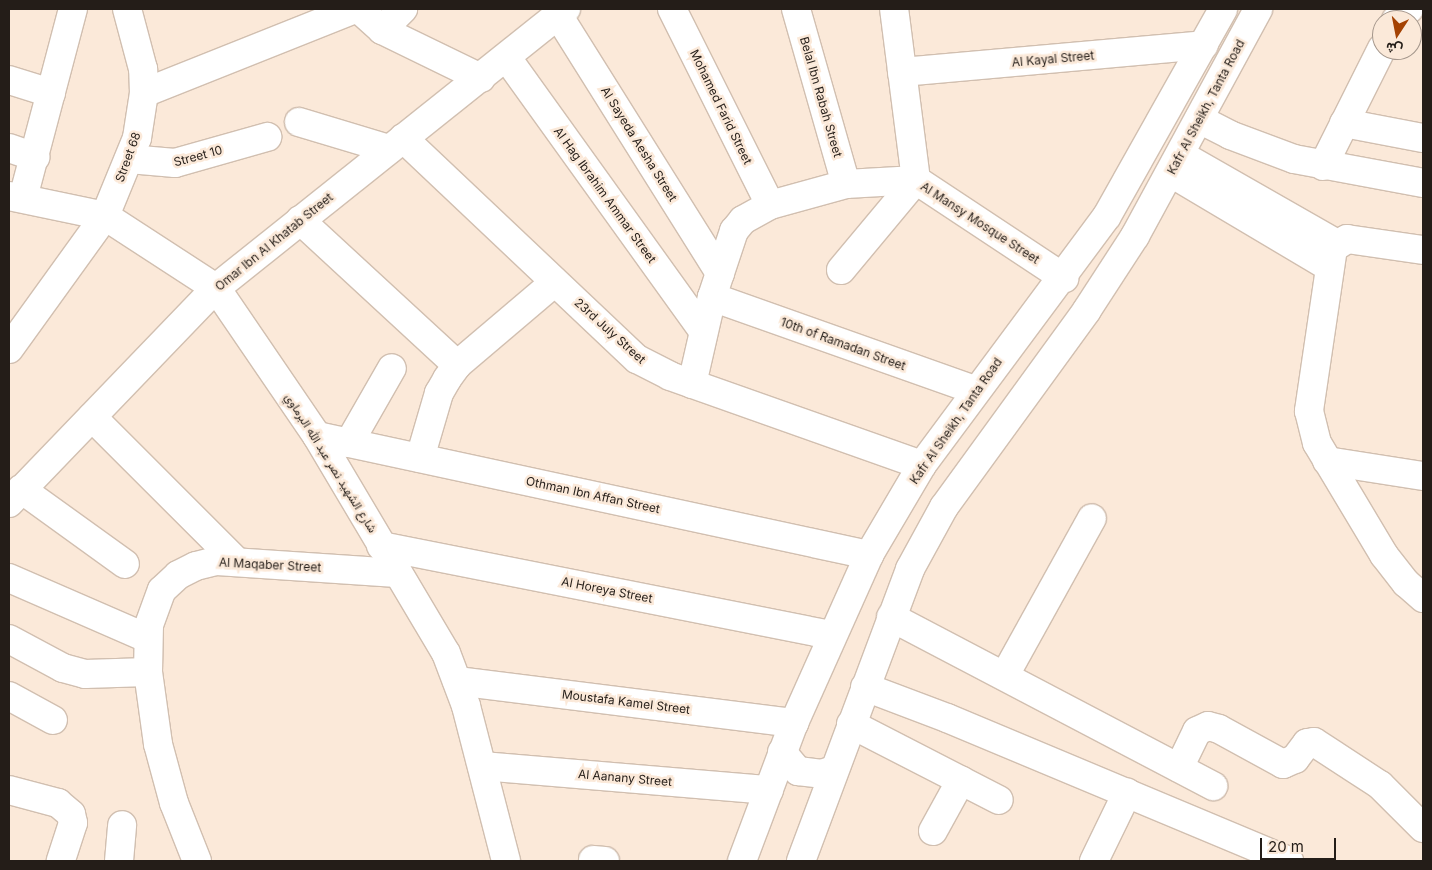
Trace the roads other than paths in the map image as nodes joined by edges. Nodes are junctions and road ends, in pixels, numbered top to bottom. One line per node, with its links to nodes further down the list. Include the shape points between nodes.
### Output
1 (74, 9): 19 (street)
2 (127, 9): 20 (street, Street 68, via 140,46)
3 (355, 9): 20 (street)
4 (359, 9): 12 (street)
5 (403, 9): 12 (street)
6 (672, 9): 36 (street, Mohamed Farid Street)
7 (796, 9): 34 (street, Belal Ibn Rabah Street)
8 (894, 9): 16 (street)
9 (1223, 9): 13 (street, Kafr Al Sheikh, Tanta Road)
10 (1258, 9): 21 (street, Kafr Al Sheikh, Tanta Road)
11 (562, 12): 14 (street, Omar Ibn Al Khatab Street); 44 (street, Al Sayeda Aesha Street)
12 (382, 30): 17 (street)
13 (1204, 45): 16 (street, Al Kayal Street); 42 (street, Kafr Al Sheikh, Tanta Road, via 1107,216)
14 (507, 58): 17 (street, Omar Ibn Al Khatab Street); 46 (street, Al Hag Ibrahim Ammar Street)
15 (1376, 60): 23 (street)
16 (902, 72): 32 (street)
17 (481, 78): 26 (street, Omar Ibn Al Khatab Street)
18 (9, 80): 19 (street)
19 (51, 93): 28 (street)
20 (144, 93): 29 (street, Street 68, via 137,138)
21 (1199, 119): 30 (street, Kafr Al Sheikh, Tanta Road); 31 (street, via 1262,148)
22 (299, 122): 26 (street)
23 (1344, 124): 25 (street); 31 (street)
24 (267, 137): 29 (street, Street 10, via 165,165)
25 (1423, 138)
26 (396, 144): 38 (street, Omar Ibn Al Khatab Street); 43 (street, 23rd July Street)
27 (9, 148): 28 (street)
28 (34, 157): 35 (street)
29 (129, 159): 37 (street, Street 68)
30 (1176, 164): 40 (street); 68 (street, Kafr Al Sheikh, Tanta Road, via 1087,310 944,507 910,569)
31 (1323, 166): 33 (street)
32 (916, 180): 34 (street, Al Mansy Mosque Street); 41 (street); 42 (street, Al Mansy Mosque Street)
33 (1423, 183)
34 (846, 184): 36 (street, Al Mansy Mosque Street)
35 (16, 197): 37 (street, شارع الشهيد نصر عبد الله البرماوي)
36 (770, 205): 44 (street, Al Mansy Mosque Street, via 738,225)
37 (105, 216): 45 (street, شارع الشهيد نصر عبد الله البرماوي); 47 (street, Street 68)
38 (300, 220): 45 (street, Omar Ibn Al Khatab Street); 48 (street)
39 (1423, 250): 40 (street, via 1353,239)
40 (1333, 255): 56 (street, via 1309,411 1312,430)
41 (841, 270)
42 (1064, 278): 51 (street, Kafr Al Sheikh, Tanta Road)
43 (555, 282): 48 (street); 50 (street, 23rd July Street, via 637,359)
44 (716, 285): 46 (street, Al Mansy Mosque Street); 51 (street, 10th of Ramadan Street)
45 (216, 288): 52 (street, Omar Ibn Al Khatab Street); 53 (street, شارع الشهيد نصر عبد الله البرماوي)
46 (703, 332): 50 (street, Al Mansy Mosque Street)
47 (9, 349)
48 (457, 365): 55 (street, via 439,394)
49 (392, 368): 54 (street)
50 (692, 384): 57 (street, 23rd July Street)
51 (975, 390): 57 (street, Kafr Al Sheikh, Tanta Road)
52 (92, 416): 59 (street, Omar Ibn Al Khatab Street); 63 (street)
53 (317, 436): 54 (street, Othman Ibn Affan Street); 61 (street, شارع الشهيد نصر عبد الله البرماوي)
54 (349, 443): 55 (street, Othman Ibn Affan Street)
55 (420, 458): 62 (street, Othman Ibn Affan Street)
56 (1327, 461): 58 (street); 67 (street, via 1394,570)
57 (922, 465): 62 (street, Kafr Al Sheikh, Tanta Road)
58 (1423, 476)
59 (13, 498): 64 (street)
60 (1092, 518): 73 (street)
61 (381, 546): 65 (street, شارع الشهيد نصر عبد الله البرماوي); 69 (street, Al Horeya Street)
62 (869, 555): 69 (street, Kafr Al Sheikh, Tanta Road)
63 (237, 562): 65 (street, Al Maqaber Street); 70 (street, Al Maqaber Street, via 216,561 178,575 162,590)
64 (125, 564)
65 (398, 573): 74 (street, شارع الشهيد نصر عبد الله البرماوي, via 446,654)
66 (9, 578): 70 (street)
67 (1423, 598)
68 (891, 617): 73 (street); 75 (street, Kafr Al Sheikh, Tanta Road)
69 (832, 635): 78 (street, Kafr Al Sheikh, Tanta Road)
70 (147, 638): 72 (street, Al Maqaber Street)
71 (9, 639): 72 (street, via 63,668 85,674)
72 (148, 672): 95 (street, Al Maqaber Street, via 158,744 174,803)
73 (1005, 674): 82 (street)
74 (457, 681): 78 (street, Moustafa Kamel Street); 81 (street, شارع الشهيد نصر عبد الله البرماوي)
75 (865, 687): 79 (street, Kafr Al Sheikh, Tanta Road); 88 (street)
76 (9, 696): 77 (street)
77 (53, 720)
78 (794, 723): 80 (street, Kafr Al Sheikh, Tanta Road)
79 (851, 724): 83 (street, Kafr Al Sheikh, Tanta Road); 84 (street)
80 (782, 752): 83 (street, via 798,770 822,774); 87 (street, Kafr Al Sheikh, Tanta Road)
81 (482, 766): 87 (street, Al Aanany Street); 96 (street, شارع الشهيد نصر عبد الله البرماوي)
82 (1179, 768): 85 (street); 91 (street, via 1197,730 1208,726 1283,764 1295,759 1306,743 1314,742 1380,785)
83 (834, 770): 98 (street, Kafr Al Sheikh, Tanta Road)
84 (961, 780): 89 (street); 92 (street)
85 (1213, 786)
86 (9, 790): 93 (street, via 58,803 72,814 73,823)
87 (769, 790): 97 (street, Kafr Al Sheikh, Tanta Road)
88 (1127, 793): 99 (street); 100 (street)
89 (999, 800)
90 (122, 825): 94 (street)
91 (1423, 828)
92 (933, 831)
93 (61, 861)
94 (119, 861)
95 (197, 861)
96 (506, 861)
97 (742, 861)
98 (801, 861)
99 (1094, 861)
100 (1289, 861)

